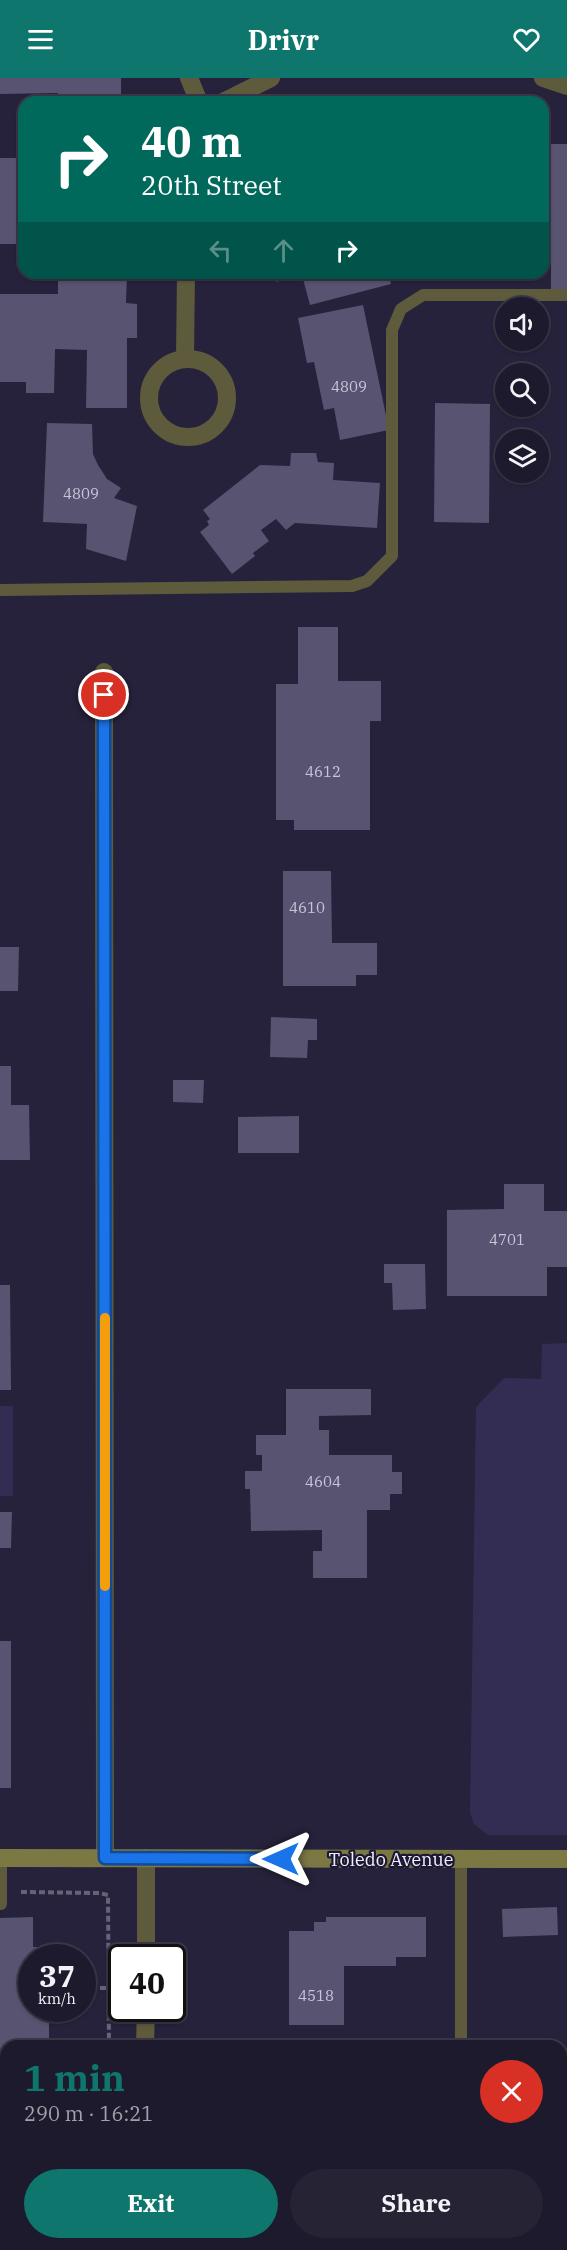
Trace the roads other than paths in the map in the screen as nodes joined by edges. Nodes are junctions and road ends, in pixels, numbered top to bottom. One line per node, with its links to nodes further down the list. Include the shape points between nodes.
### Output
1 (189, 78): 5 (street)
2 (270, 78): 6 (street)
3 (543, 78): 4 (street)
4 (567, 86)
5 (196, 96)
6 (235, 96)
7 (186, 279): 9 (street)
8 (567, 296): 10 (lane, via 423,295 401,309 392,330 392,555 367,581 352,586)
9 (185, 357): 9 (street, via 165,364 152,380 148,401 154,420 170,434 190,438 210,431 224,416 228,395 221,375 205,362)
10 (0, 590)
11 (104, 672): 13 (street)
12 (1, 1858): 13 (street, Toledo Avenue); 17 (lane)
13 (105, 1858): 14 (street, Toledo Avenue)
14 (146, 1858): 15 (street, Toledo Avenue); 18 (street)
15 (461, 1859): 16 (street, Toledo Avenue); 21 (lane)
16 (567, 1859)
17 (1, 1898)
18 (146, 1944)
19 (146, 2022): 20 (street)
20 (146, 2040)
21 (461, 2040)

